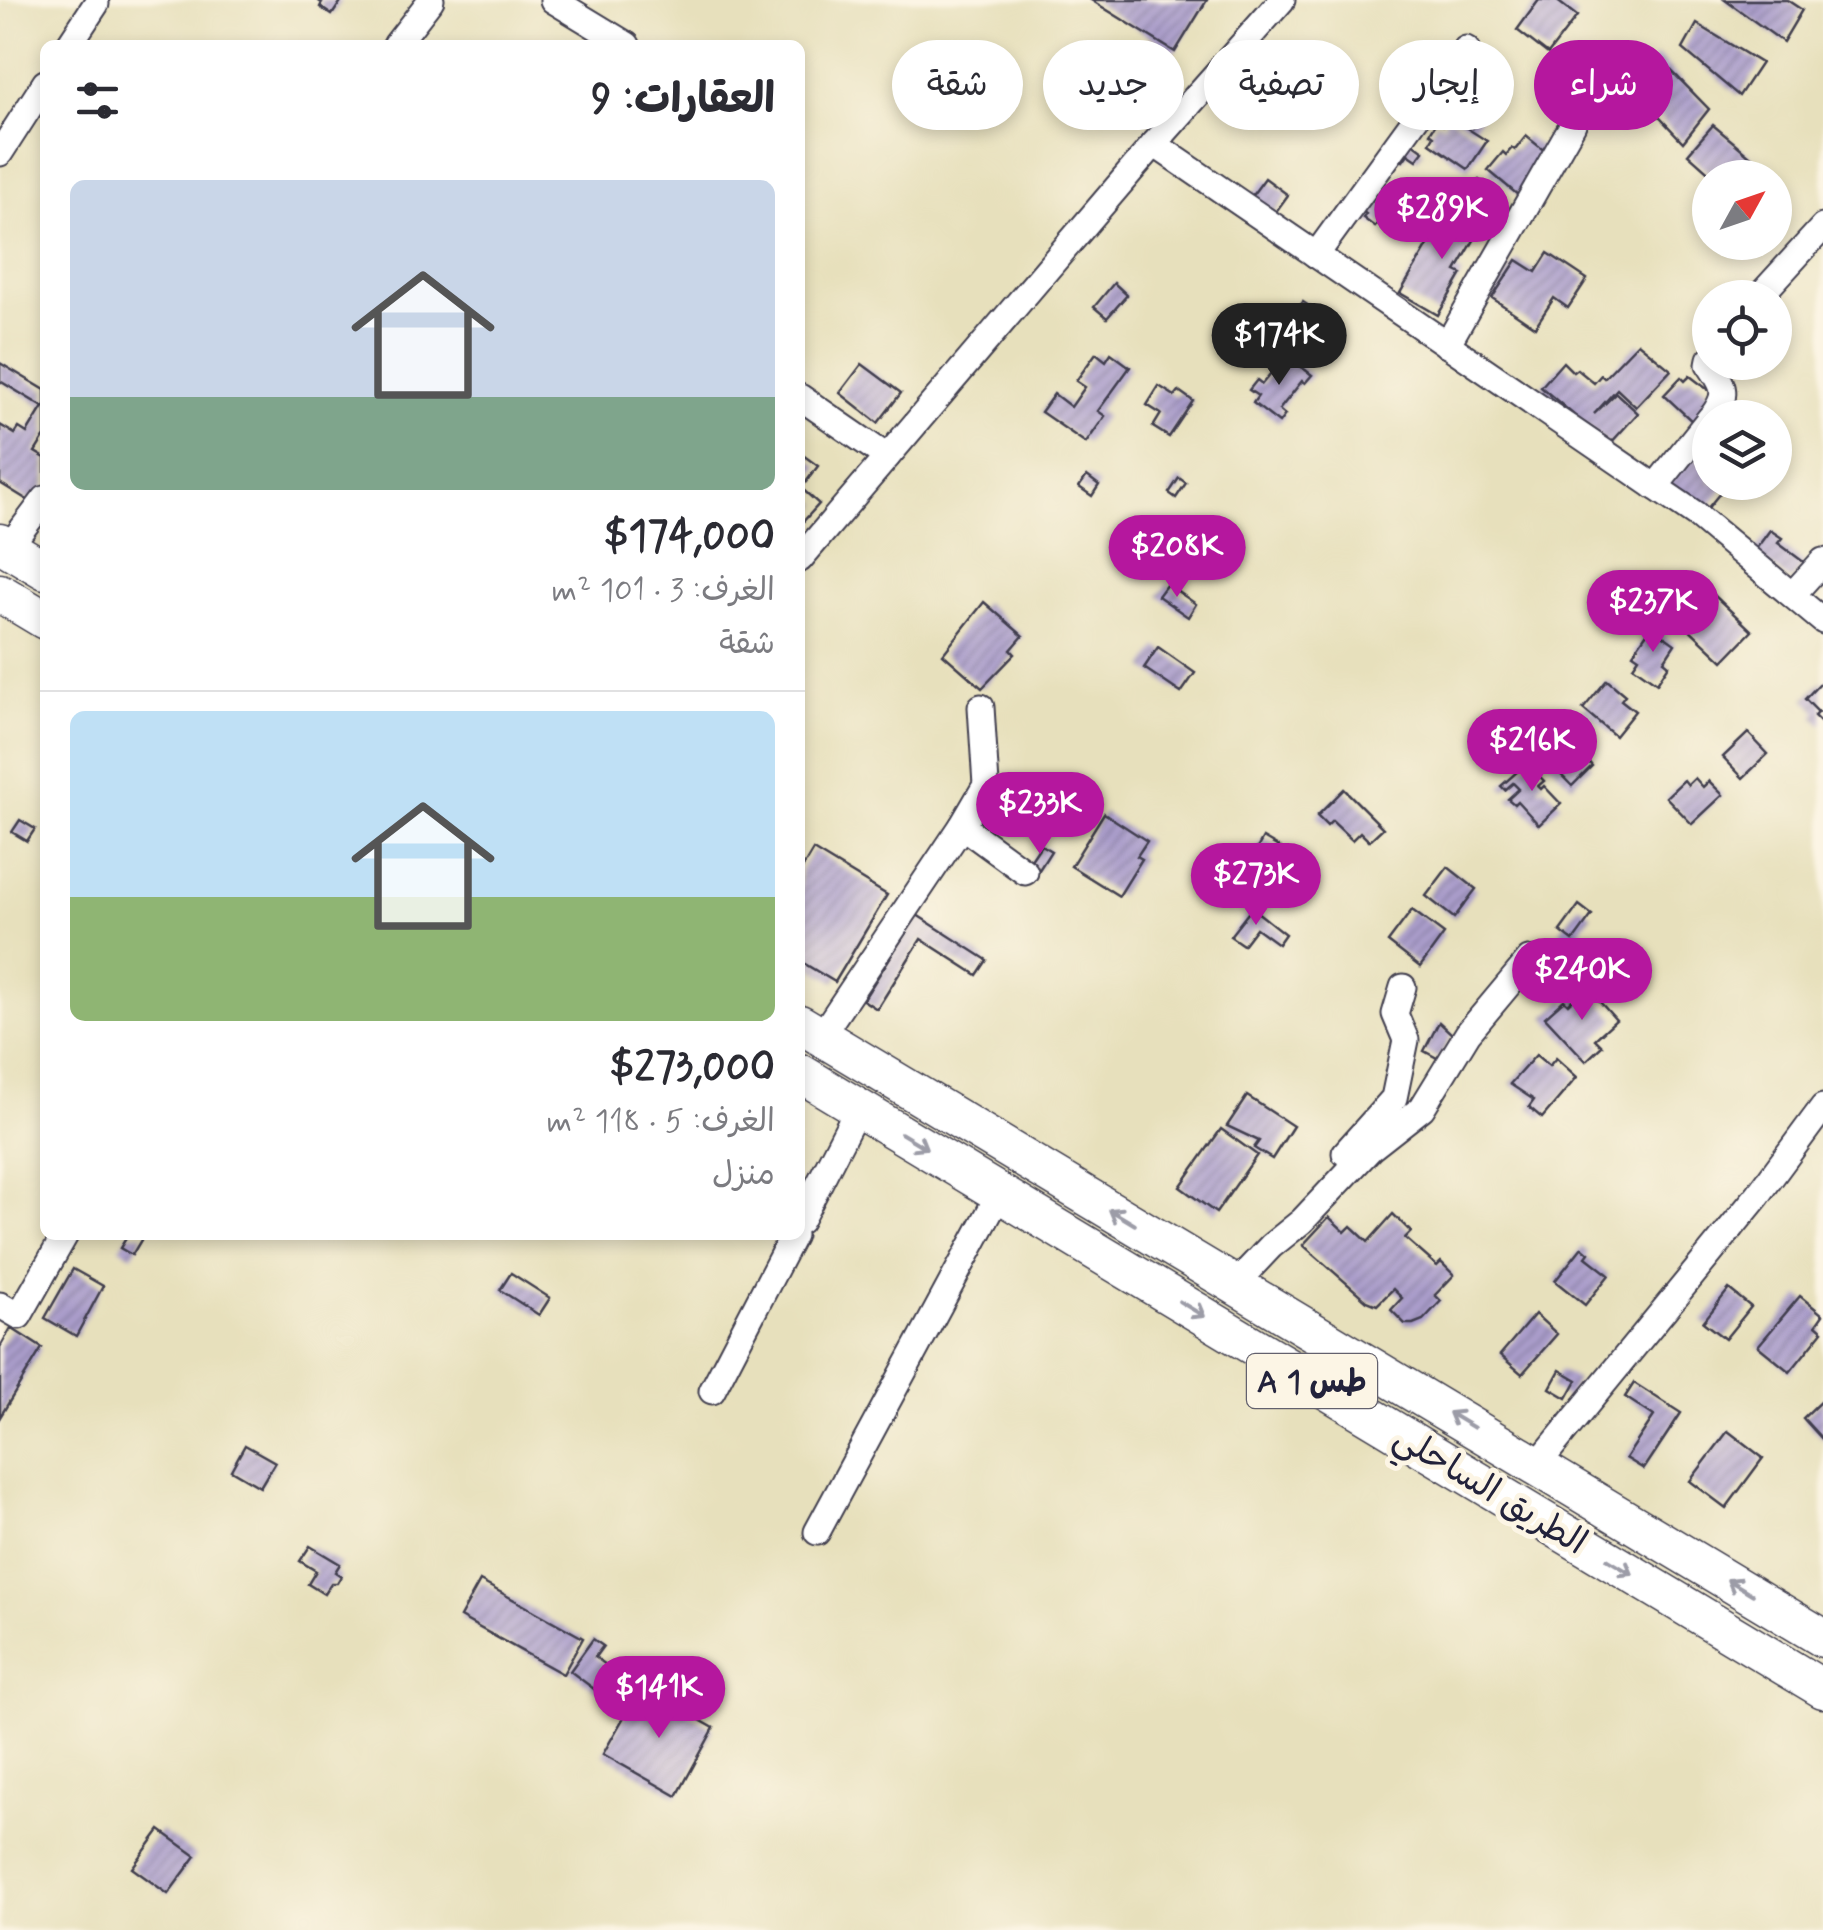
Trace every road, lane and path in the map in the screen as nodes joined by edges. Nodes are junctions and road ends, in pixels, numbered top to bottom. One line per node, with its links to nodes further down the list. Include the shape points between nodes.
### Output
1 (430, 0): 6 (street)
2 (553, 0): 7 (street)
3 (1282, 0): 11 (street)
4 (96, 4): 5 (street)
5 (73, 40)
6 (400, 40)
7 (618, 40)
8 (40, 91): 12 (street)
9 (1407, 130): 14 (street)
10 (1570, 130): 16 (street)
11 (1154, 144): 14 (street); 19 (street)
12 (0, 153)
13 (1823, 227): 15 (street)
14 (1316, 255): 16 (street)
15 (1774, 280)
16 (1447, 344): 20 (street)
17 (805, 404): 19 (street)
18 (1692, 441): 20 (street)
19 (887, 457): 23 (street)
20 (1655, 487): 27 (street)
21 (40, 506): 22 (street)
22 (4, 546): 25 (highway)
23 (805, 553)
24 (1823, 561): 27 (street)
25 (40, 567)
26 (0, 593): 28 (highway)
27 (1794, 594): 29 (street)
28 (40, 617)
29 (1823, 621)
30 (982, 706): 31 (street, via 986,785)
31 (962, 826): 32 (street); 35 (street)
32 (1026, 872)
33 (1529, 960): 43 (street, via 1468,1033 1422,1108)
34 (1403, 986): 43 (street, via 1396,1014 1406,1040 1394,1098 1286,1216)
35 (810, 1030): 44 (highway, الطريق الساحلي / A 1 طس, one-way to 35)
36 (805, 1076): 38 (highway, الطريق الساحلي / A 1 طس)
37 (1823, 1107): 47 (street)
38 (858, 1108): 39 (highway, الطريق الساحلي / A 1 طس, one-way to 39); 40 (street)
39 (1000, 1193): 48 (street); 50 (highway, الطريق الساحلي / A 1 طس, one-way to 50)
40 (805, 1211)
41 (62, 1240): 45 (street, via 18,1316)
42 (789, 1240): 46 (street)
43 (1271, 1246): 44 (street)
44 (1235, 1284): 47 (highway, الطريق الساحلي / A 1 طس, one-way to 44)
45 (0, 1305)
46 (712, 1391)
47 (1537, 1465): 49 (highway, الطريق الساحلي / A 1 طس, one-way to 47)
48 (818, 1532)
49 (1823, 1638)
50 (1823, 1688)

